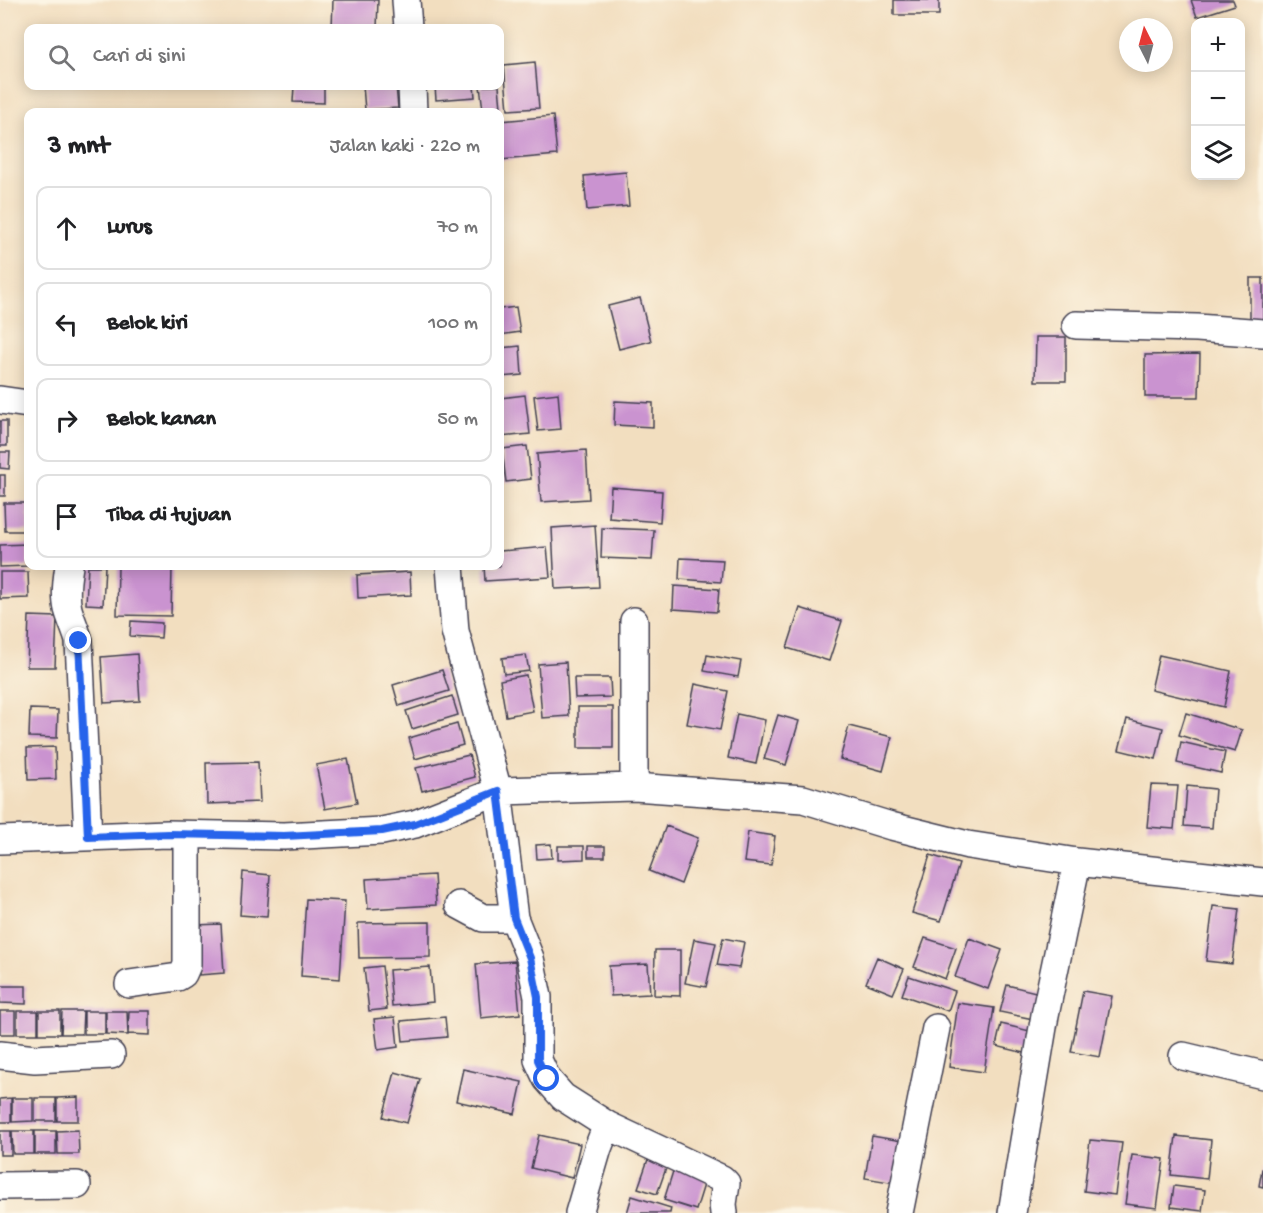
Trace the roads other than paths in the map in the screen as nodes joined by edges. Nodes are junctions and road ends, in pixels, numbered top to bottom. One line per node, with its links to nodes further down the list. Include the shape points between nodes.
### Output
1 (406, 0): 2 (street)
2 (408, 24)
3 (411, 90): 4 (street)
4 (413, 108)
5 (1076, 325): 6 (street)
6 (1263, 333)
7 (0, 400): 8 (street)
8 (24, 403)
9 (68, 570): 15 (street, via 68,608 79,641)
10 (450, 570): 13 (street, via 455,631)
11 (634, 621): 12 (street)
12 (634, 787): 13 (street); 17 (street, via 803,799 968,846)
13 (498, 791): 14 (street, via 415,824 382,831); 20 (street)
14 (187, 835): 15 (street); 21 (street, via 187,965 178,977)
15 (88, 837): 16 (street)
16 (0, 840)
17 (1077, 862): 18 (street); 33 (street, via 1045,1015)
18 (1263, 882)
19 (459, 904): 20 (street, via 483,918)
20 (514, 918): 27 (street, via 530,958 538,997 538,1060 547,1079 563,1096)
21 (129, 984)
22 (936, 1028): 32 (street)
23 (0, 1055): 24 (street, via 35,1059)
24 (111, 1055)
25 (1183, 1056): 26 (street)
26 (1263, 1075)
27 (607, 1125): 30 (street); 31 (street, via 722,1179 726,1184)
28 (77, 1185): 29 (street)
29 (0, 1186)
30 (579, 1213)
31 (724, 1213)
32 (899, 1213)
33 (1011, 1213)

